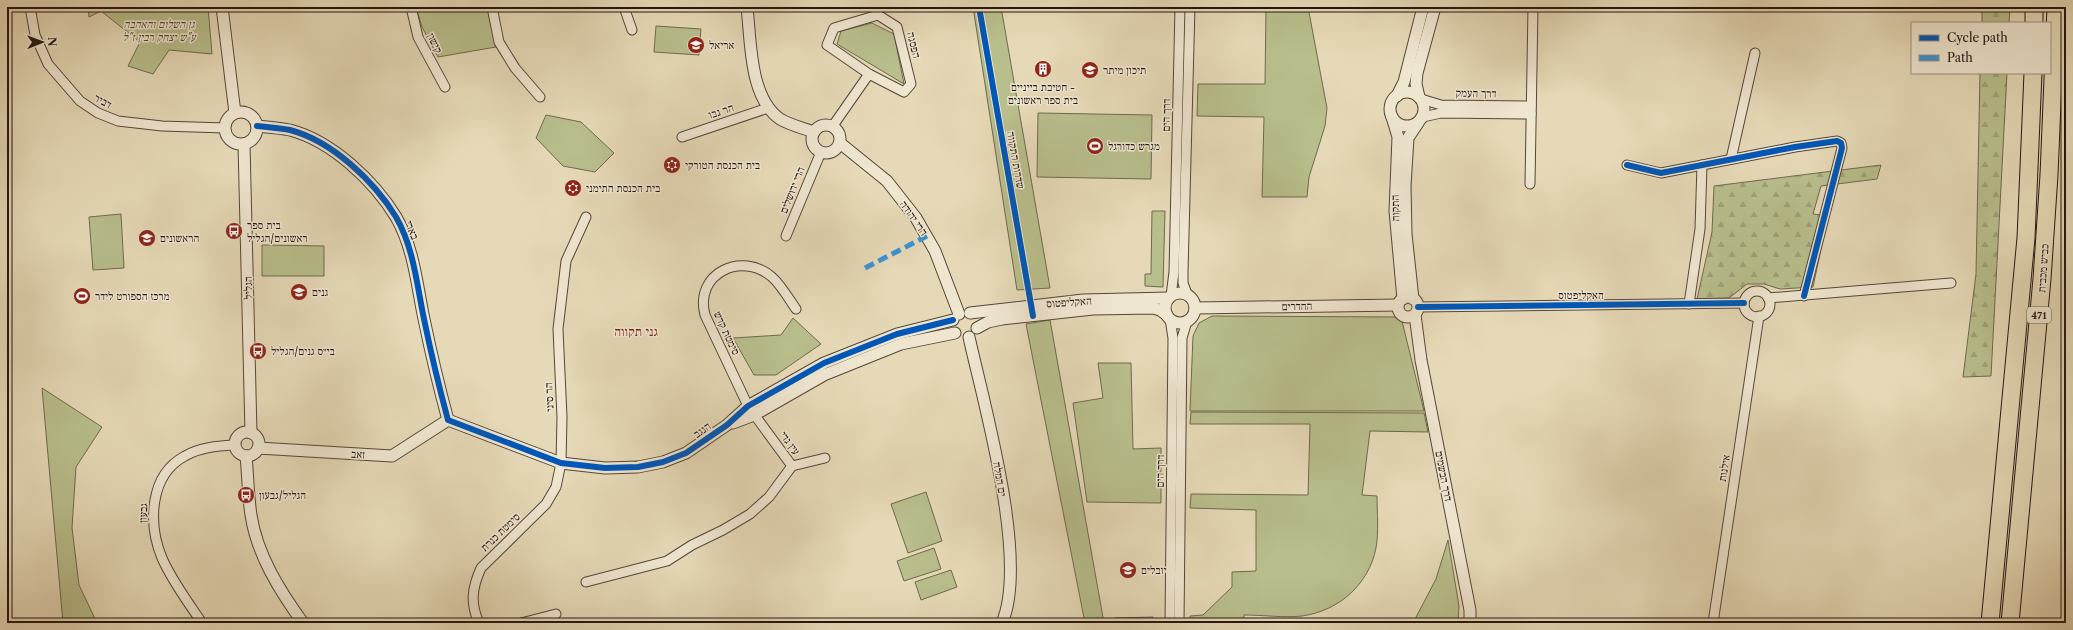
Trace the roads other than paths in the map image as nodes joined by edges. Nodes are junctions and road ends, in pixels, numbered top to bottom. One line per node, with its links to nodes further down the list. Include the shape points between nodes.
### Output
1 (30, 7): 31 (street, דביר, via 35,35 48,64 80,101 98,113 118,121 162,126)
2 (222, 7): 26 (street)
3 (230, 7): 26 (street)
4 (411, 7): 20 (street, קישון, via 418,37)
5 (492, 7): 22 (street, via 499,42 515,68)
6 (624, 7): 16 (street)
7 (747, 7): 24 (street, via 754,72 759,91)
8 (1180, 7): 46 (street, דרך הים, via 1174,272)
9 (1190, 7): 44 (street, דרך הים, via 1183,272)
10 (1423, 7): 21 (street)
11 (1435, 7): 23 (street, via 1417,73 1416,84)
12 (1533, 7): 25 (street)
13 (2034, 7): 15 (highway)
14 (2056, 7): 84 (highway, כביש מכבית / 471, via 2050,175)
15 (2034, 22)
16 (632, 30)
17 (1755, 53): 37 (street)
18 (869, 74): 18 (street, הפסגה, via 827,46 834,28 878,15 898,27 911,84 904,92); 30 (street)
19 (2033, 74): 83 (highway, כביש מכבית / 471, via 2026,238)
20 (445, 87)
21 (1397, 96): 23 (street, via 1407,92); 27 (street, via 1391,107)
22 (540, 97)
23 (1420, 98): 25 (street, דרך העמק, via 1441,105); 28 (street, via 1424,109)
24 (768, 108): 32 (street, via 780,119); 33 (street, הר נבו)
25 (1531, 110): 28 (street, דרך העמק, via 1441,113); 40 (street)
26 (239, 112): 29 (street, via 252,116); 31 (street, via 227,120)
27 (1392, 117): 28 (street, via 1405,126); 50 (street, התקוה, via 1398,134 1395,211)
28 (1420, 120): 50 (street, התקוה, via 1408,138 1405,186)
29 (257, 126): 35 (street, via 255,136); 62 (street, בארי, via 291,130 323,143 350,163 382,197 396,218 410,251)
30 (832, 127): 32 (street, via 820,127); 34 (street, via 839,134)
31 (225, 128): 35 (street, via 229,139)
32 (814, 132): 36 (street, via 812,141)
33 (682, 137)
34 (840, 143): 36 (street, via 830,153); 55 (street, הרי יהודה, via 887,181 916,218 935,251)
35 (241, 144): 63 (street, הגליל)
36 (821, 152): 42 (street, הרי ירושלים)
37 (1731, 159): 39 (street); 45 (street, via 1795,147 1837,141 1841,143 1842,148)
38 (1627, 165): 39 (street, via 1661,173)
39 (1702, 165): 49 (street, via 1700,229)
40 (1530, 184)
41 (586, 217): 68 (street, הר סיני, via 566,261 558,329 562,417)
42 (786, 236)
43 (1951, 283): 45 (street)
44 (1187, 294): 46 (street, via 1178,293); 51 (street)
45 (1804, 296): 47 (street)
46 (1170, 297): 53 (street, האקליפטוס, via 1084,300); 56 (street, via 1166,306)
47 (1768, 298): 48 (street, via 1762,292 1754,291 1747,295); 54 (street, via 1768,310)
48 (1744, 303): 49 (street, האקליפטוס); 54 (street, via 1748,314)
49 (1689, 304): 50 (street, האקליפטוס)
50 (1409, 307): 51 (street, ההדרים); 71 (street, דרך הבשמים)
51 (1195, 308): 57 (street, via 1194,315)
52 (796, 310): 61 (street, סימטת קדש, via 772,277 755,268 744,266 726,269 708,282 704,294 705,315)
53 (970, 313): 55 (street); 58 (street, via 976,319)
54 (1759, 316): 82 (street, אילנות)
55 (956, 317): 59 (street, via 953,328); 61 (street, הנגב, via 897,334 824,363)
56 (1169, 317): 57 (street, via 1178,323); 58 (street, האקליפטוס, via 1153,308 1093,309 1002,319); 78 (street, דרך הים, via 1173,338)
57 (1187, 321): 79 (street, דרך הים, via 1182,338)
58 (977, 328): 60 (street)
59 (956, 333): 60 (street); 61 (street, הנגב, via 901,344)
60 (969, 337): 77 (street, ים המלח, via 995,455 1008,531 1008,609)
61 (751, 410): 68 (street, הנגב, via 686,453 663,462 638,467 605,468); 69 (street, עין גדי)
62 (448, 420): 65 (street, זאב, via 392,456); 68 (street, הנגב)
63 (248, 433): 64 (street, via 236,438); 65 (street, via 257,440)
64 (235, 445): 66 (street, via 237,452); 73 (street, גבעון, via 203,449 185,456 170,467 161,480 156,496 153,518 162,558)
65 (258, 448): 66 (street)
66 (246, 456): 74 (street, via 251,516 263,556 285,598)
67 (825, 458): 69 (street, עין גדי)
68 (561, 463): 75 (street, סימטת כנרת, via 556,487 546,504 481,568 472,597)
69 (792, 466): 70 (street, via 769,497 750,514 723,530 667,561)
70 (586, 582)
71 (1465, 592): 80 (street, דרך הבשמים); 81 (street, דרך הבשמים)
72 (556, 614): 76 (street)
73 (202, 623)
74 (303, 623)
75 (479, 623)
76 (521, 623)
77 (1002, 623)
78 (1170, 623)
79 (1179, 623)
80 (1465, 623)
81 (1470, 623)
82 (1713, 623)
83 (1990, 623)
84 (2010, 623)

